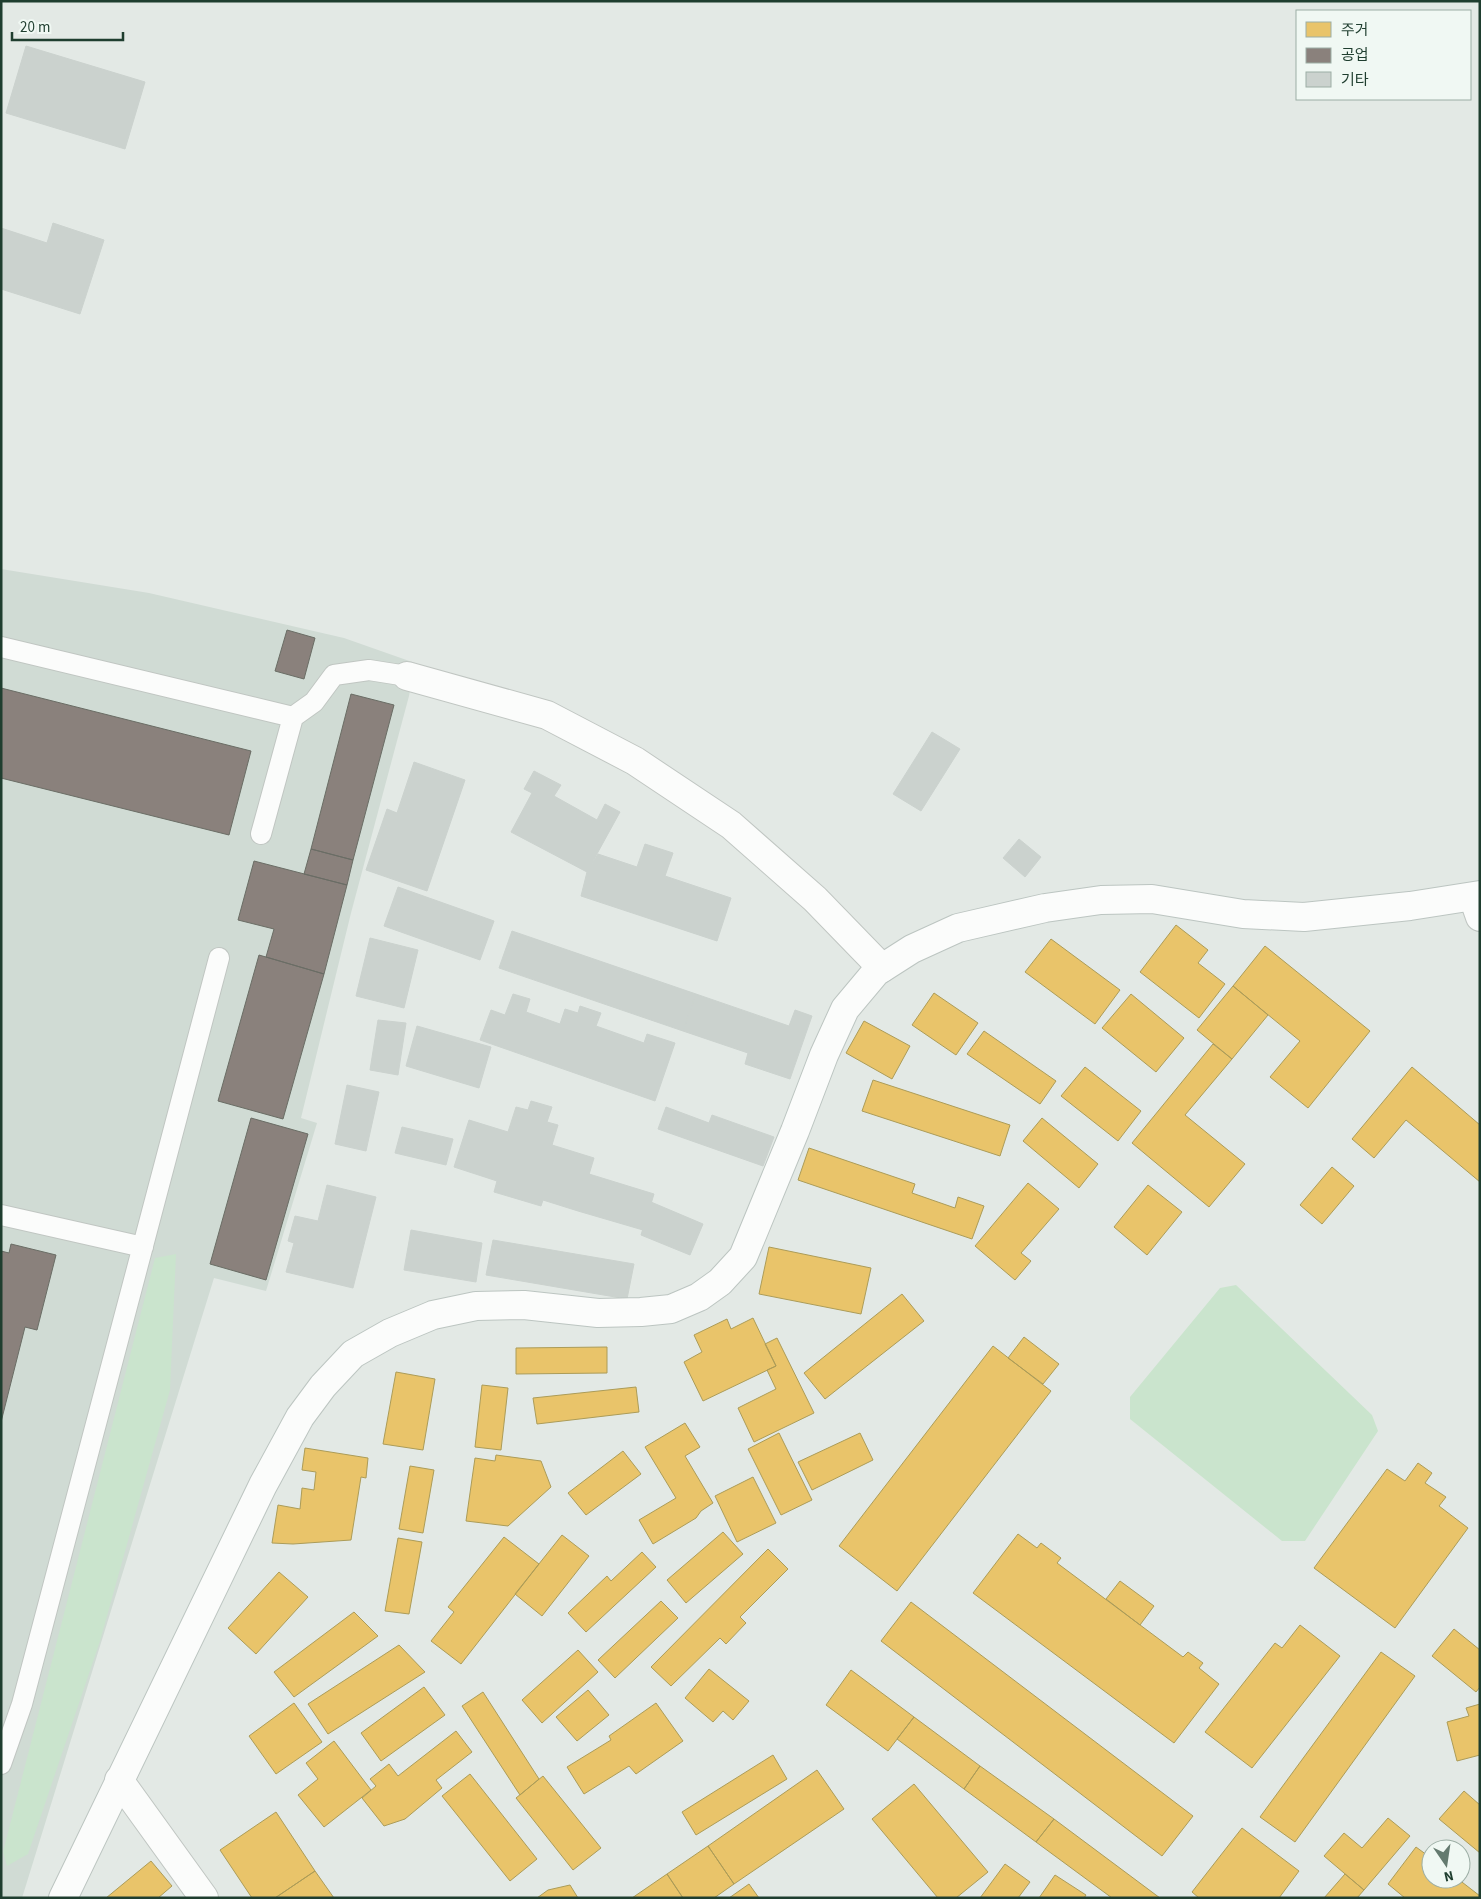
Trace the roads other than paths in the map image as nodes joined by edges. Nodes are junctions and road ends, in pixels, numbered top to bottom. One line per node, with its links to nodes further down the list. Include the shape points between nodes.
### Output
1 (1, 647): 3 (lane)
2 (407, 676): 3 (lane, via 368,670 334,675 314,702); 7 (street, via 547,714 635,761 731,825 816,899)
3 (293, 717): 4 (lane)
4 (261, 834)
5 (1477, 903): 7 (street, via 1304,917 1243,914 1152,899 1101,900 1045,908 958,928 912,949)
6 (219, 958): 9 (lane)
7 (882, 968): 11 (street, via 845,1009 743,1257 720,1282 699,1297 671,1309 641,1312 598,1313 524,1305 476,1306 433,1315 390,1333 347,1360 300,1417 263,1485)
8 (1, 1215): 9 (lane)
9 (143, 1247): 10 (lane, via 22,1704)
10 (1, 1764)
11 (119, 1780): 12 (street); 13 (street)
12 (63, 1898)
13 (204, 1898)

